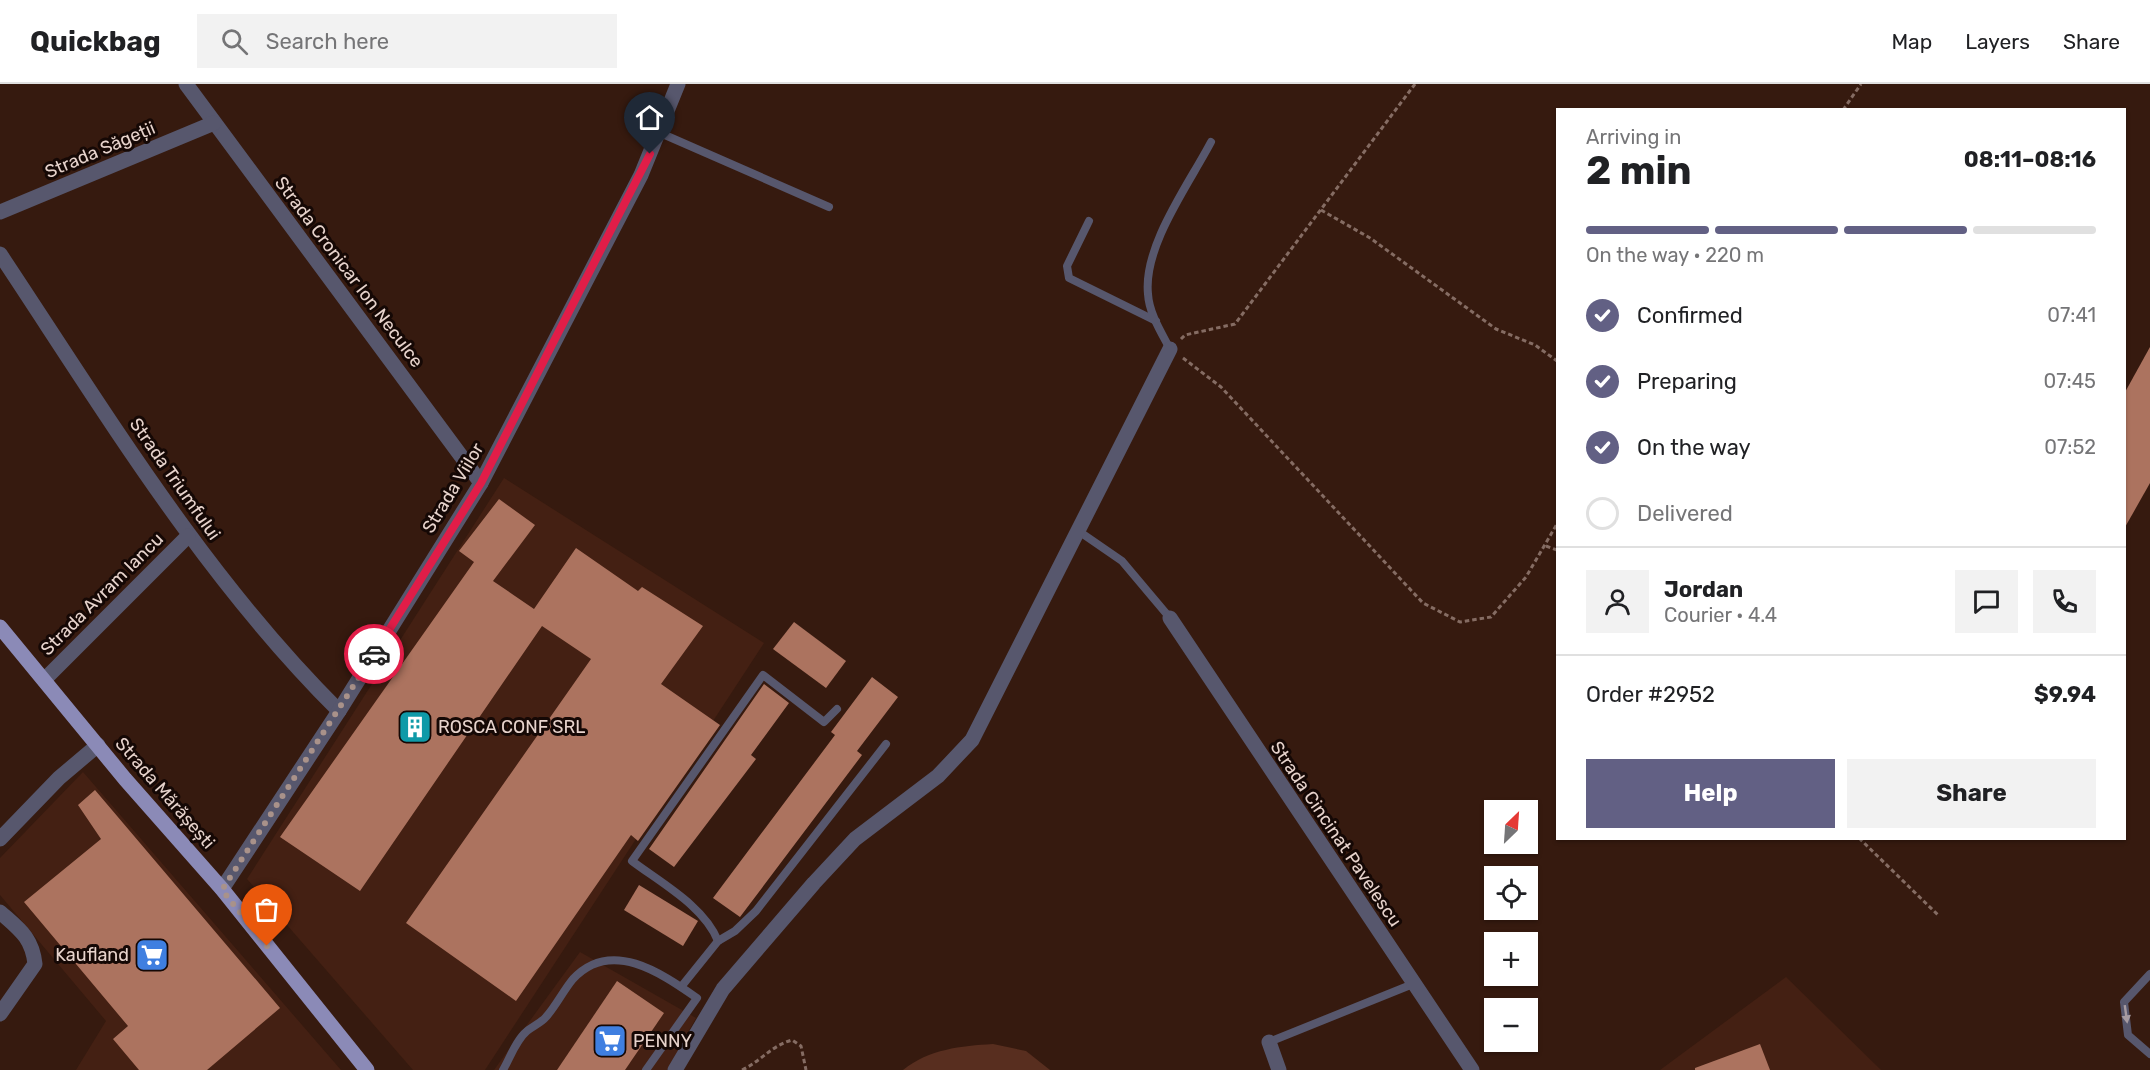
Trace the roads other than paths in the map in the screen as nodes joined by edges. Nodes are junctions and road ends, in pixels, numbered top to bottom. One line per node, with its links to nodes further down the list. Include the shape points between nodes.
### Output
1 (186, 84): 3 (street, Strada Cronicar Ion Neculce)
2 (678, 84): 4 (street, Strada Viilor)
3 (214, 123): 7 (street, Strada Săgeții); 12 (street, Strada Cronicar Ion Neculce)
4 (658, 132): 6 (lane); 12 (street, Strada Viilor, via 641,175)
5 (1211, 142): 10 (lane, via 1156,243 1147,275 1148,296)
6 (829, 207)
7 (0, 212)
8 (1089, 221): 10 (lane, via 1065,270 1069,278)
9 (0, 254): 14 (street, Strada Triumfului)
10 (1156, 321): 11 (lane)
11 (1170, 349): 13 (street)
12 (481, 483): 19 (street, Strada Viilor)
13 (1077, 530): 15 (lane, via 1122,561); 30 (street, via 972,740 938,776 855,839 765,938)
14 (188, 536): 17 (street, Strada Avram Iancu); 19 (street, Strada Triumfului, via 259,626)
15 (1170, 618): 27 (street, Strada Cincinat Pavelescu)
16 (0, 627): 17 (main road, Strada Mărășești)
17 (44, 680): 21 (main road, Strada Mărășești)
18 (837, 709): 25 (lane, via 824,722 763,675 632,861 701,915)
19 (339, 711): 23 (street, Strada Viilor)
20 (886, 744): 25 (lane, via 756,911)
21 (98, 745): 22 (street, via 59,778); 23 (main road, Strada Mărășești)
22 (0, 839)
23 (222, 890): 34 (main road, Strada Mărășești)
24 (0, 912): 31 (street, via 26,936 34,949 35,964)
25 (718, 941): 28 (lane)
26 (2150, 974): 33 (lane, one-way to 33, via 2124,1002 2128,1035)
27 (1413, 984): 32 (lane); 39 (street, Strada Cincinat Pavelescu)
28 (681, 987): 29 (lane); 35 (lane, via 637,962 597,962 574,979 545,1019 527,1031)
29 (697, 998): 30 (lane); 36 (lane)
30 (712, 1007): 37 (street)
31 (0, 1014)
32 (1269, 1042): 38 (street)
33 (2150, 1054)
34 (367, 1070)
35 (502, 1070)
36 (646, 1070)
37 (675, 1070)
38 (1280, 1070)
39 (1472, 1070)

